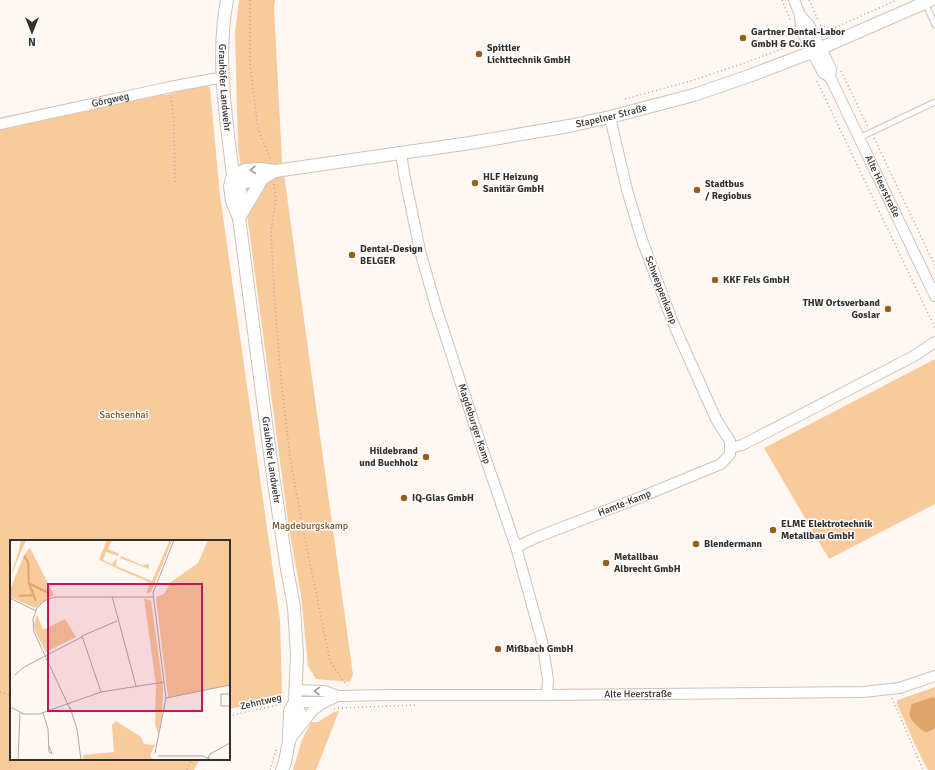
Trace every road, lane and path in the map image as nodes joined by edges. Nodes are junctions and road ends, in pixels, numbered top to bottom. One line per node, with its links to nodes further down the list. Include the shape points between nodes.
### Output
1 (227, 0): 12 (street, Grauhöfer Landwehr, via 222,42)
2 (250, 0): 22 (path, via 250,63 258,129)
3 (782, 0): 7 (path)
4 (794, 0): 11 (street, Alte Heerstraße, via 800,15 809,25)
5 (897, 0): 8 (path, via 832,29)
6 (928, 1): 9 (lane); 11 (street, Stapelner Straße)
7 (790, 22)
8 (820, 25)
9 (935, 25)
10 (796, 36): 15 (path, via 790,46 750,61)
11 (816, 50): 17 (street, Stapelner Straße, via 694,95); 19 (street, Alte Heerstraße, via 831,69 830,77)
12 (222, 78): 14 (street, Görgweg); 21 (street, Grauhöfer Landwehr)
13 (816, 80): 26 (path)
14 (170, 87): 18 (street, Görgweg); 23 (path, via 174,120)
15 (625, 99)
16 (935, 102): 19 (lane)
17 (610, 117): 20 (street, Stapelner Straße, via 477,142); 29 (street, Schweppenkamp, via 627,190 645,247 673,323 716,418 730,441)
18 (0, 124)
19 (859, 138): 25 (street, Alte Heerstraße)
20 (401, 153): 22 (street, Stapelner Straße); 30 (street, Magdeburger Kamp, via 420,251 436,307)
21 (233, 175): 22 (street, Stapelner Straße, via 245,170 260,169); 24 (street, Grauhöfer Landwehr, via 230,186 232,201)
22 (270, 178): 24 (street); 34 (path, via 276,199 271,232 275,307 290,458 330,661 346,685)
23 (175, 184)
24 (239, 218): 36 (street, Grauhöfer Landwehr, via 294,607)
25 (935, 296)
26 (934, 325): 27 (path)
27 (935, 328)
28 (935, 342): 29 (street, Hamte-Kamp, via 914,356)
29 (730, 451): 30 (street, Hamte-Kamp, via 721,464)
30 (516, 547): 35 (street, Magdeburger Kamp, via 542,641 548,680)
31 (935, 676): 35 (street, Alte Heerstraße, via 899,688 863,692)
32 (0, 692): 33 (path)
33 (10, 695)
34 (357, 695): 35 (street, Alte Heerstraße); 37 (street, Alte Heerstraße)
35 (547, 695)
36 (296, 696): 37 (street, Alte Heerstraße, one-way to 36, via 324,691); 39 (street, Alte Heerstraße); 40 (path, Zehntweg, via 273,705); 41 (street, Grauhöfer Landwehr, via 290,711)
37 (338, 696): 39 (street, Alte Heerstraße)
38 (892, 698): 45 (path)
39 (324, 702): 41 (street, Alte Heerstraße, via 309,714)
40 (230, 716)
41 (289, 742): 44 (street, Grauhöfer Landwehr)
42 (192, 760): 43 (path)
43 (187, 770)
44 (282, 770)
45 (923, 770)

